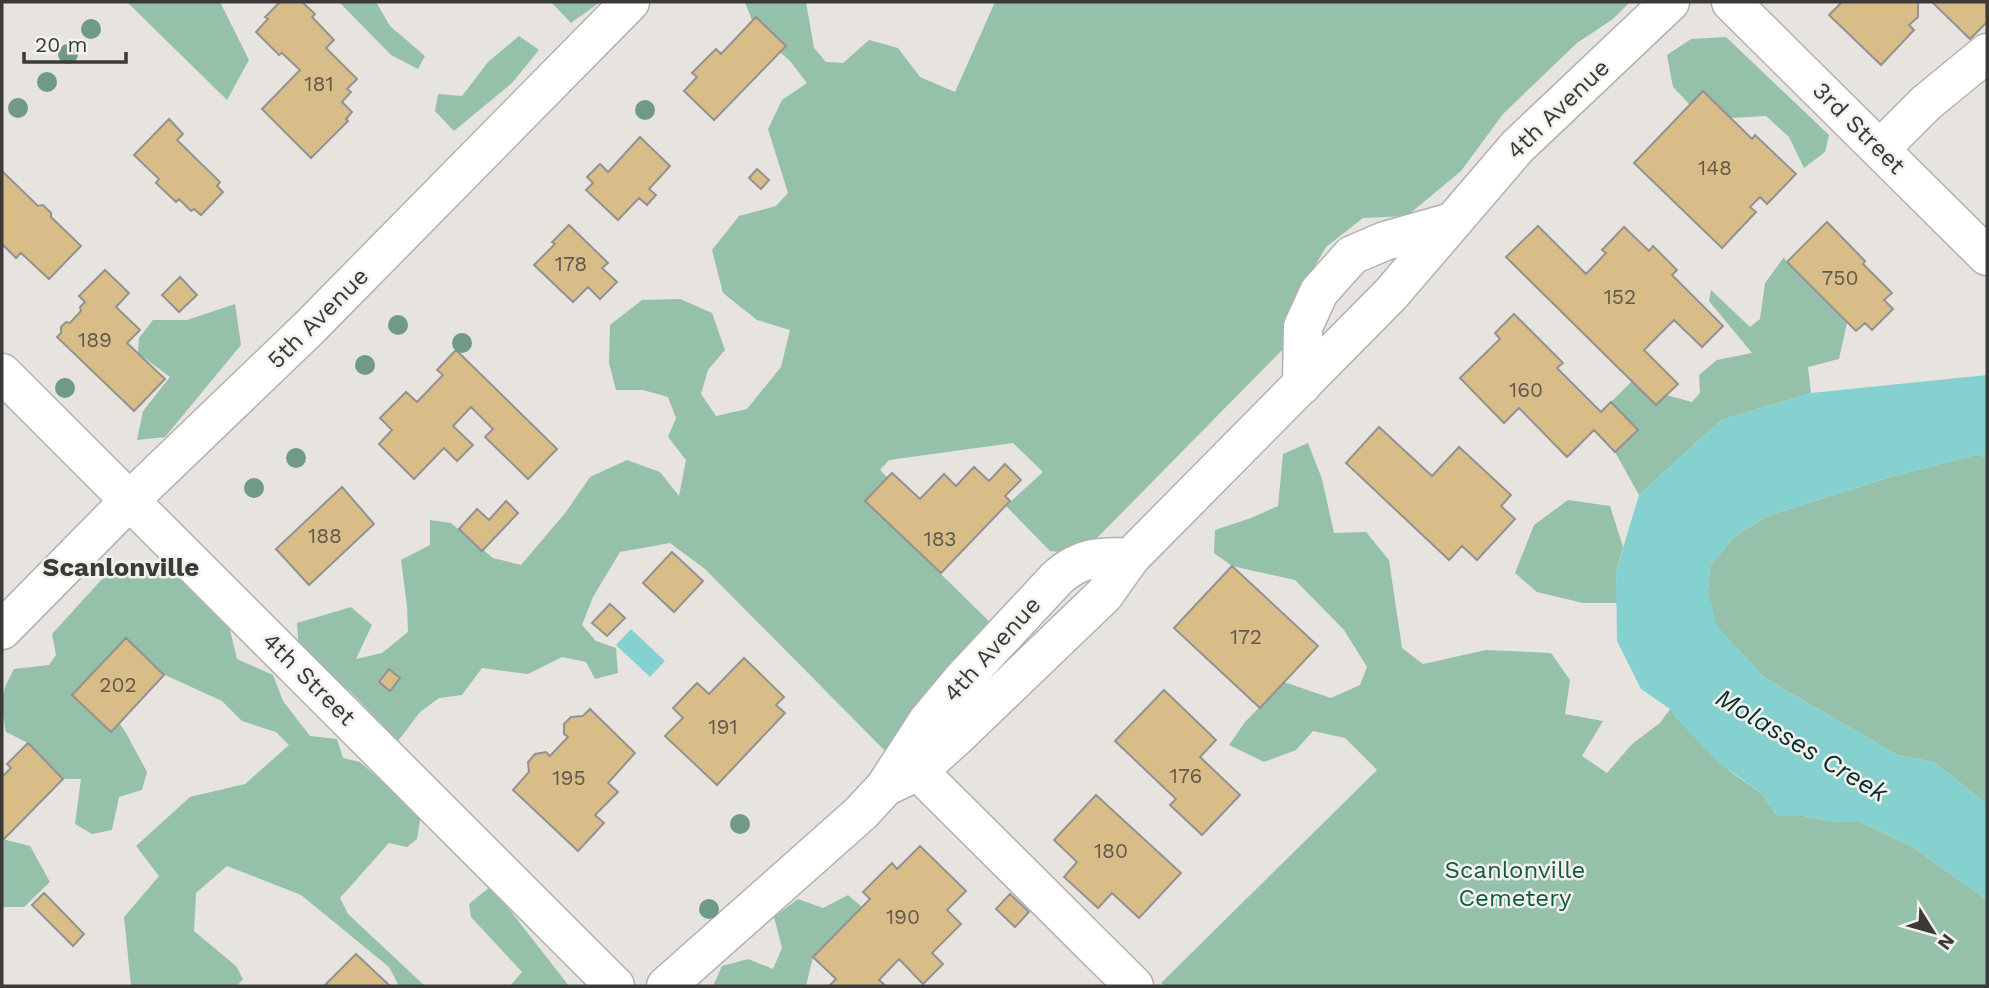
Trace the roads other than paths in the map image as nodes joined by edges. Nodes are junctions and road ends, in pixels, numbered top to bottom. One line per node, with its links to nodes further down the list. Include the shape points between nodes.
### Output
1 (630, 2): 10 (street, 5th Avenue, via 308,329)
2 (1670, 2): 6 (street, 4th Avenue, via 1517,147)
3 (1731, 2): 5 (street, 3rd Street)
4 (1987, 53): 5 (street)
5 (1881, 148): 7 (street, 3rd Street)
6 (1452, 222): 9 (street, 4th Avenue, via 1391,294); 9 (street, via 1352,255 1319,292 1303,327)
7 (1987, 256)
8 (2, 373): 10 (street, 4th Street)
9 (1302, 385): 11 (street, 4th Avenue)
10 (130, 500): 13 (street, 5th Avenue); 16 (street, 4th Street)
11 (1131, 557): 12 (street, 4th Avenue, via 1095,556 1068,568); 14 (street, 4th Avenue, via 1104,595)
12 (1021, 616): 14 (street); 15 (street, 4th Avenue, via 927,722)
13 (2, 629)
14 (1048, 646): 15 (street, 4th Avenue, via 955,738)
15 (902, 779): 17 (street, 4th Avenue); 18 (street)
16 (615, 986)
17 (666, 986)
18 (1134, 986)

